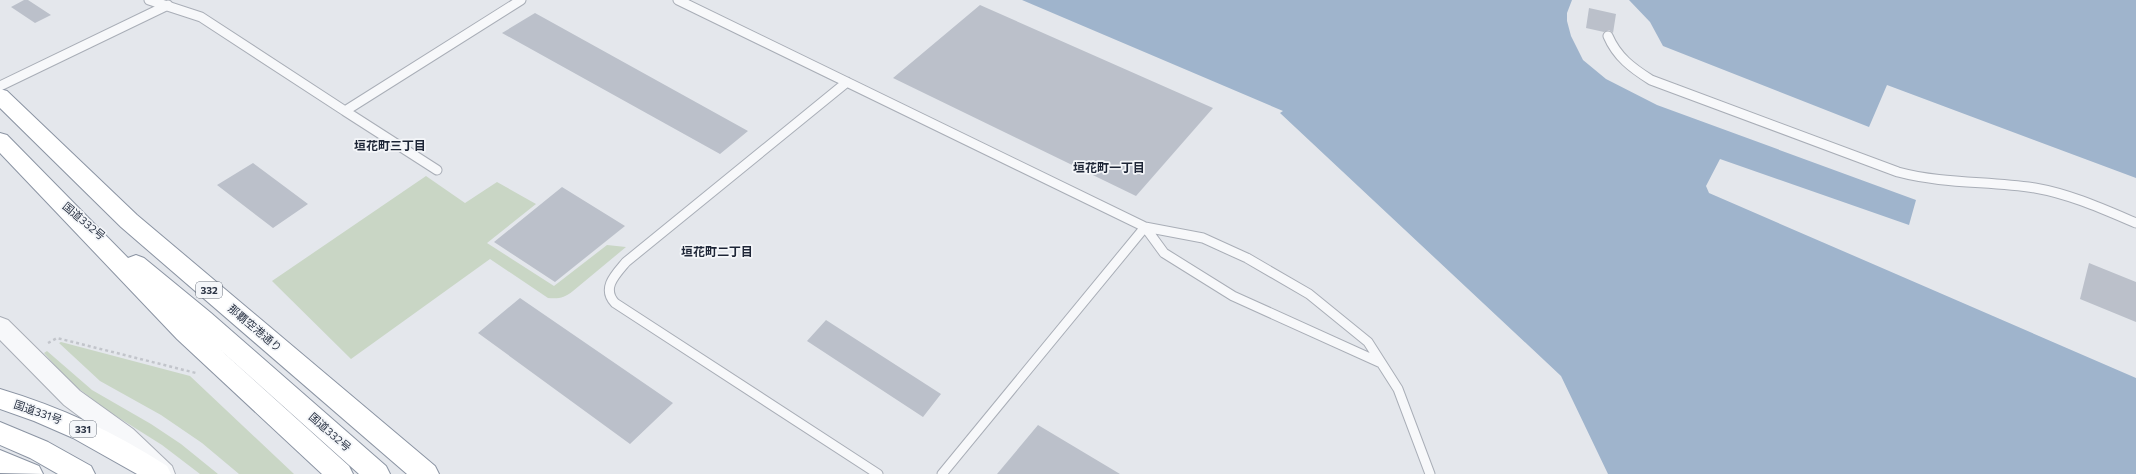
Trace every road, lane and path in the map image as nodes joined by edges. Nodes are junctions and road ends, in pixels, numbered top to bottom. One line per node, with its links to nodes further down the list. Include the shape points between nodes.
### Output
1 (149, 0): 4 (lane)
2 (521, 0): 9 (lane)
3 (678, 0): 6 (lane)
4 (168, 5): 7 (lane); 9 (lane, via 202,17)
5 (1608, 36): 13 (lane, via 1614,50 1623,61 1651,80 1898,172 1938,181 2060,193)
6 (847, 82): 14 (lane); 29 (lane, via 626,262 609,288 609,295 614,303)
7 (0, 86)
8 (0, 96): 28 (highway, 那覇空港通り / 332, via 129,221)
9 (345, 112): 11 (lane)
10 (0, 140): 12 (highway, 332)
11 (437, 170)
12 (55, 197): 26 (highway, 国道332号 / 332, via 185,332); 27 (highway, 国道332号 / 332, via 203,320)
13 (2136, 223)
14 (1145, 227): 17 (lane, via 1164,253 1233,296); 17 (lane, via 1203,238 1247,258 1308,294 1368,342); 30 (lane)
15 (1, 327): 25 (street, via 72,398 124,436)
16 (48, 343): 18 (path, via 57,338)
17 (1381, 363): 31 (lane, via 1398,389)
18 (196, 373)
19 (0, 399): 24 (highway, 国道331号 / 331, via 68,423 103,439)
20 (0, 433): 23 (highway, via 39,450)
21 (0, 461): 22 (highway)
22 (30, 474)
23 (82, 474)
24 (158, 474)
25 (163, 474)
26 (340, 474)
27 (377, 474)
28 (426, 474)
29 (878, 474)
30 (942, 474)
31 (1430, 474)

